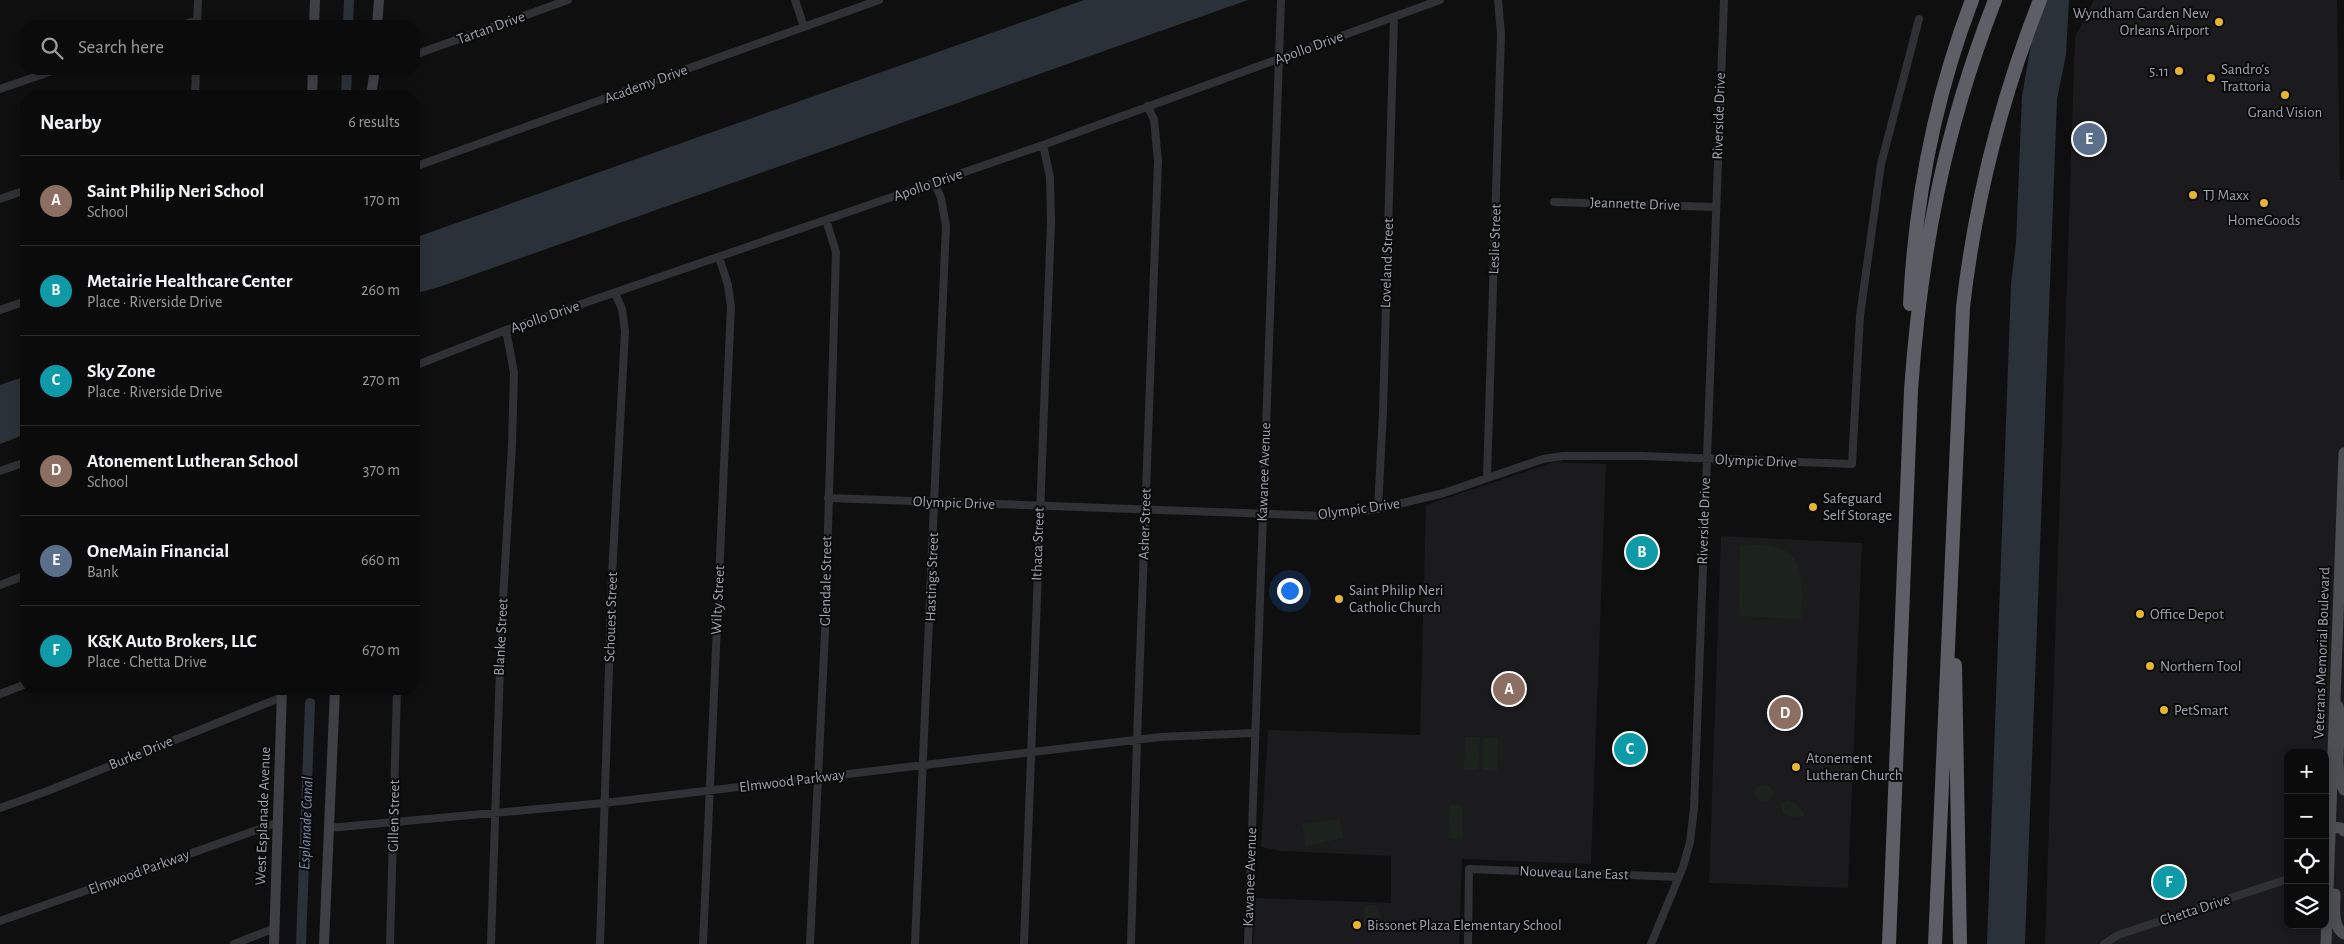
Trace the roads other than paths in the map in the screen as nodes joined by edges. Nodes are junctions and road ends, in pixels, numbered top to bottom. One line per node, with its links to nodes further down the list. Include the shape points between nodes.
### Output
1 (198, 0): 16 (street)
2 (315, 0): 17 (main road)
3 (379, 0): 18 (main road)
4 (568, 0): 20 (street, Tartan Drive)
5 (795, 0): 19 (street)
6 (879, 0): 19 (street, Academy Drive)
7 (1281, 0): 21 (street, Kawanee Avenue)
8 (1440, 0): 14 (street, Apollo Drive)
9 (1498, 0): 50 (street, Leslie Street, via 1501,34)
10 (1724, 0): 37 (street, Riverside Drive)
11 (1972, 0): 45 (highway, via 1960,30 1924,172 1911,274)
12 (1995, 0): 45 (highway, via 1952,126 1932,211 1915,327)
13 (2040, 0): 57 (highway, via 1990,152 1970,252 1960,344)
14 (1394, 16): 21 (street, Apollo Drive); 54 (street, Loveland Street)
15 (1919, 19): 47 (street, Olympic Drive, via 1882,164 1860,316 1852,464)
16 (197, 20)
17 (314, 20)
18 (378, 20)
19 (804, 27): 32 (street, Academy Drive)
20 (420, 53)
21 (1279, 58): 30 (street, Apollo Drive); 56 (street, Kawanee Avenue)
22 (41, 75): 26 (street)
23 (196, 75): 27 (street)
24 (313, 75): 28 (main road)
25 (374, 75): 29 (main road)
26 (0, 89)
27 (195, 90)
28 (312, 90)
29 (372, 90)
30 (1147, 106): 31 (street, Apollo Drive); 55 (street, Asher Street, via 1154,119 1158,161)
31 (1043, 144): 33 (street, Apollo Drive); 53 (street, Ithaca Street, via 1050,177 1051,222)
32 (420, 166)
33 (934, 182): 38 (street, Apollo Drive); 52 (street, Hastings Street, via 942,198 946,226)
34 (20, 192): 35 (street)
35 (0, 199)
36 (1554, 202): 37 (street, Jeannette Drive)
37 (1715, 207): 47 (street, Riverside Drive)
38 (826, 220): 39 (street, Apollo Drive); 51 (street, Glendale Street, via 836,252)
39 (720, 257): 40 (street, Apollo Drive); 74 (street, Wilty Street, via 731,306)
40 (616, 293): 43 (street, Apollo Drive); 75 (street, Schouest Street, via 625,331)
41 (20, 303): 42 (street)
42 (0, 310)
43 (506, 330): 44 (street, Apollo Drive); 77 (street, Blanke Street, via 514,373)
44 (420, 364)
45 (1911, 390): 105 (highway)
46 (2344, 454): 60 (main road, Veterans Memorial Boulevard)
47 (1707, 460): 50 (street, Olympic Drive, via 1562,456); 85 (street, Riverside Drive, via 1694,809 1690,842)
48 (20, 464): 49 (street)
49 (0, 471)
50 (1487, 477): 54 (street, Olympic Drive, via 1444,493)
51 (828, 498): 52 (street, Olympic Drive); 72 (street, Glendale Street)
52 (935, 503): 53 (street, Olympic Drive); 71 (street, Hastings Street)
53 (1039, 506): 55 (street, Olympic Drive); 70 (street, Ithaca Street)
54 (1378, 509): 56 (street, Olympic Drive, via 1326,516)
55 (1145, 510): 56 (street, Olympic Drive); 69 (street, Asher Street)
56 (1262, 515): 68 (street, Kawanee Avenue)
57 (1952, 524): 106 (highway); 107 (highway)
58 (20, 577): 59 (street)
59 (0, 585)
60 (2342, 595): 67 (main road, Veterans Memorial Boulevard)
61 (20, 686): 62 (street)
62 (0, 694)
63 (277, 695): 76 (street, Burke Drive)
64 (282, 695): 78 (main road, West Esplanade Avenue)
65 (334, 695): 81 (main road)
66 (397, 695): 79 (street, Gillen Street)
67 (2335, 703): 73 (main road, via 2342,712 2340,780); 80 (main road, Veterans Memorial Boulevard)
68 (1254, 733): 69 (street, Elmwood Parkway); 102 (street, Kawanee Avenue)
69 (1136, 740): 70 (street, Elmwood Parkway); 101 (street, Asher Street)
70 (1031, 752): 71 (street, Elmwood Parkway); 100 (street, Ithaca Street)
71 (924, 764): 72 (street, Elmwood Parkway); 99 (street, Hastings Street)
72 (817, 777): 74 (street, Elmwood Parkway); 98 (street, Glendale Street)
73 (2344, 790)
74 (710, 791): 75 (street, Elmwood Parkway); 97 (street, Wilty Street)
75 (604, 803): 77 (street, Elmwood Parkway); 96 (street, Schouest Street)
76 (0, 808)
77 (495, 814): 79 (street, Elmwood Parkway); 95 (street, Blanke Street)
78 (279, 822): 88 (street, Elmwood Parkway); 89 (main road, West Esplanade Avenue)
79 (394, 823): 81 (street, Elmwood Parkway); 94 (street, Gillen Street)
80 (2330, 827): 82 (main road); 83 (main road, Veterans Memorial Boulevard)
81 (329, 828): 93 (main road)
82 (2344, 831)
83 (2329, 840)
84 (2329, 870): 90 (main road, via 2335,881 2336,924)
85 (1679, 877): 103 (street, Nouveau Lane East, via 1470,869); 104 (street, Riverside Drive)
86 (2284, 881): 108 (street, Chetta Drive, via 2118,935)
87 (2327, 884): 109 (main road, Veterans Memorial Boulevard)
88 (0, 921)
89 (275, 928): 91 (street); 92 (main road, West Esplanade Avenue)
90 (2344, 934)
91 (234, 944)
92 (274, 944)
93 (324, 944)
94 (390, 944)
95 (491, 944)
96 (600, 944)
97 (703, 944)
98 (810, 944)
99 (915, 944)
100 (1024, 944)
101 (1131, 944)
102 (1248, 944)
103 (1468, 944)
104 (1651, 944)
105 (1889, 944)
106 (1935, 944)
107 (1960, 944)
108 (2104, 944)
109 (2326, 944)

